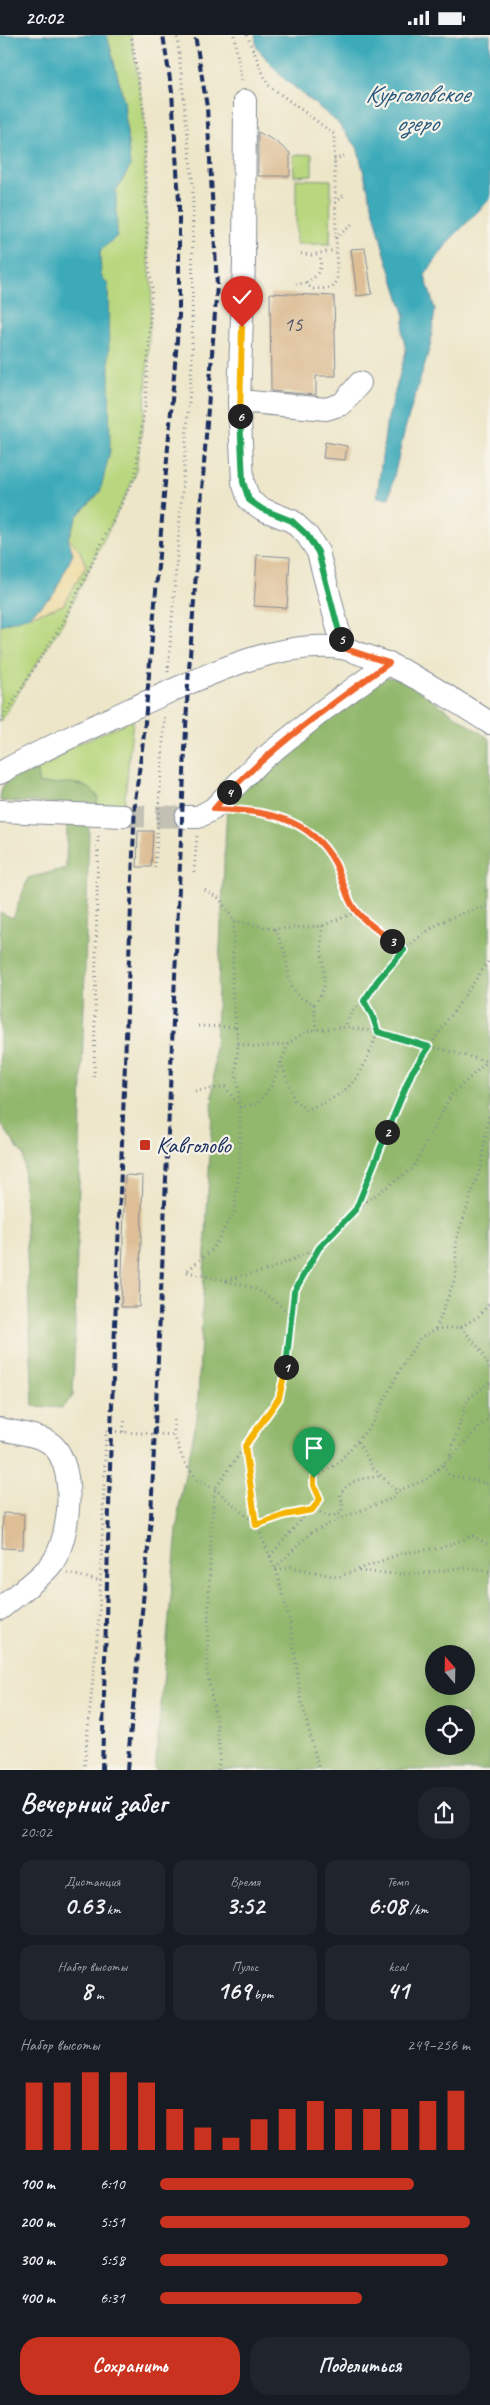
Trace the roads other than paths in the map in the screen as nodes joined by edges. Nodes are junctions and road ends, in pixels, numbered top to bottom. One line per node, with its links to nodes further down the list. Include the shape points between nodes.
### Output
1 (245, 101): 3 (street)
2 (360, 383): 3 (street, via 342,404 326,409)
3 (239, 401): 4 (street, via 243,482 249,500 292,521 318,552)
4 (343, 648): 5 (street); 7 (street, via 287,650 236,665 188,683)
5 (389, 663): 6 (street); 9 (street, via 325,709)
6 (490, 723)
7 (0, 773)
8 (0, 811): 10 (street)
9 (199, 814)
10 (123, 816)
11 (0, 1429): 12 (street, via 46,1440 62,1457 69,1487 66,1531 51,1565)
12 (0, 1609)

